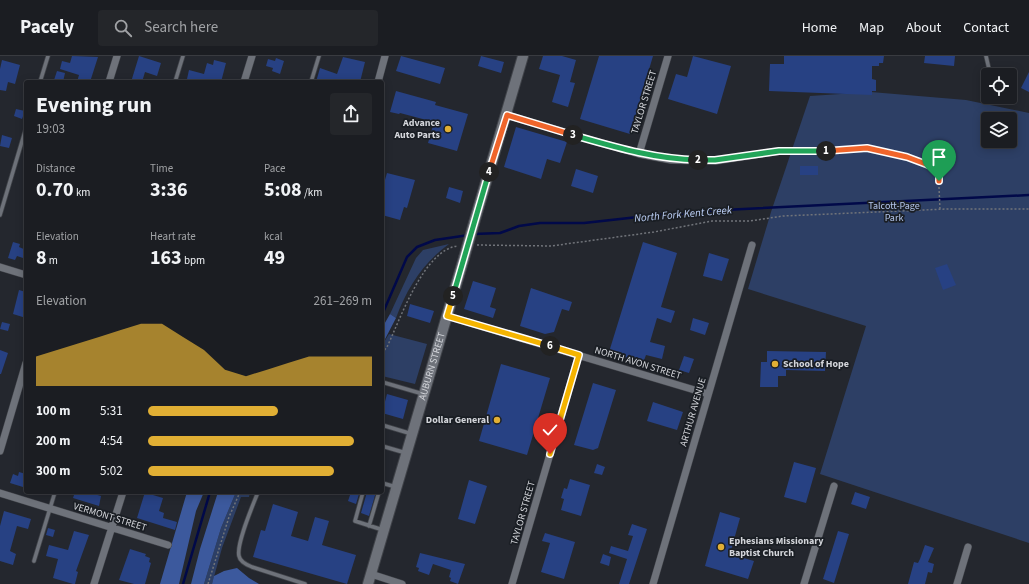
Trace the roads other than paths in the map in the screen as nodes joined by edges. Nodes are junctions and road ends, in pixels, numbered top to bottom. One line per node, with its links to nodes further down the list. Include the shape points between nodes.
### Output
1 (48, 56): 11 (lane)
2 (117, 56): 12 (street)
3 (183, 56): 13 (lane)
4 (252, 56): 14 (street)
5 (319, 56): 15 (lane)
6 (385, 56): 16 (street)
7 (524, 56): 17 (main road, AUBURN STREET)
8 (668, 56): 20 (street, TAYLOR STREET)
9 (986, 56): 10 (lane)
10 (989, 68)
11 (41, 80)
12 (110, 80)
13 (176, 80)
14 (245, 80)
15 (312, 80)
16 (379, 80)
17 (507, 115): 20 (street); 26 (main road, AUBURN STREET, bridge)
18 (24, 135): 22 (lane)
19 (779, 151): 20 (street, via 715,160 671,160); 21 (lane, via 867,148 907,157 939,169)
20 (639, 154)
21 (939, 181)
22 (0, 215)
23 (752, 245): 31 (street, ARTHUR AVENUE)
24 (0, 267): 25 (street)
25 (24, 274)
26 (447, 316): 27 (street, NORTH AVON STREET); 30 (main road, AUBURN STREET)
27 (579, 355): 31 (street, NORTH AVON STREET); 57 (street, TAYLOR STREET)
28 (24, 370): 35 (street)
29 (384, 383): 30 (lane)
30 (424, 394): 33 (main road, AUBURN STREET)
31 (708, 394): 58 (street, ARTHUR AVENUE)
32 (384, 426): 33 (lane)
33 (412, 434): 36 (main road, AUBURN STREET)
34 (384, 447): 36 (lane)
35 (0, 451)
36 (407, 453): 39 (main road, AUBURN STREET)
37 (384, 484): 39 (lane)
38 (834, 486): 59 (street)
39 (397, 487): 49 (main road, AUBURN STREET)
40 (0, 493): 46 (street, VERMONT STREET)
41 (54, 494): 46 (lane)
42 (122, 494): 48 (street)
43 (257, 494): 55 (lane, via 239,546 240,559 252,568)
44 (362, 494): 47 (lane, via 355,521)
45 (379, 494): 47 (lane)
46 (50, 509): 48 (street, VERMONT STREET); 52 (lane)
47 (369, 526): 49 (lane)
48 (112, 528): 50 (street, VERMONT STREET); 54 (street)
49 (384, 531): 53 (main road, AUBURN STREET)
50 (168, 545)
51 (968, 547): 60 (street)
52 (34, 561)
53 (370, 579): 56 (street)
54 (94, 584)
55 (305, 584)
56 (402, 584)
57 (512, 584)
58 (653, 584)
59 (804, 584)
60 (957, 584)

